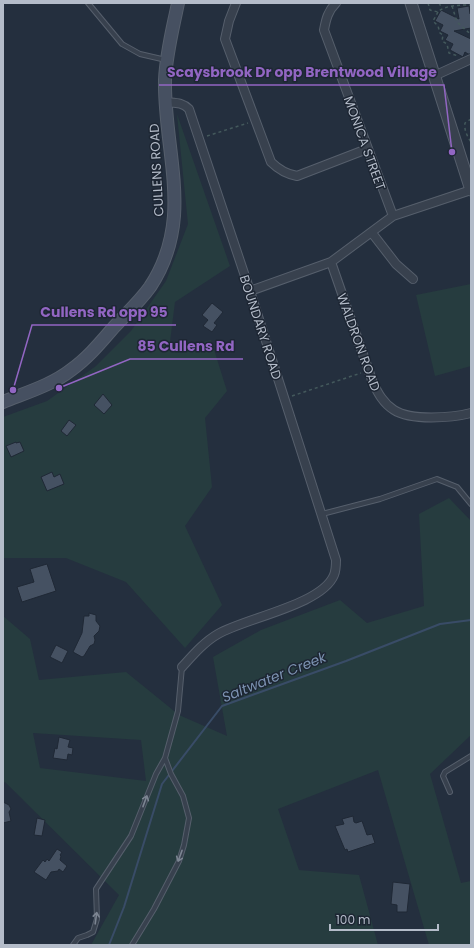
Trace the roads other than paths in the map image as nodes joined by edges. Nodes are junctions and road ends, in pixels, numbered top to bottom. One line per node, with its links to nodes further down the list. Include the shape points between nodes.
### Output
1 (88, 3): 6 (lane, via 122,44 140,54)
2 (178, 3): 6 (main road, CULLENS ROAD)
3 (236, 3): 10 (street, via 225,38 270,162 279,170 297,176)
4 (336, 3): 10 (street, MONICA STREET, via 326,18 324,30)
5 (411, 3): 8 (street)
6 (166, 60): 9 (main road, CULLENS ROAD)
7 (468, 60): 8 (street)
8 (434, 76): 11 (street)
9 (166, 102): 16 (street, BOUNDARY ROAD, via 180,103 189,109); 17 (main road, CULLENS ROAD, via 174,210 170,238 160,269 149,287 90,355 76,367 48,383)
10 (367, 149): 12 (street, MONICA STREET)
11 (471, 190): 12 (street)
12 (393, 216): 13 (street)
13 (372, 233): 14 (street); 15 (street, via 396,264)
14 (331, 262): 16 (street); 18 (street, WALDRON ROAD, via 380,398 394,410 414,416 438,417)
15 (413, 279)
16 (250, 291): 20 (street, BOUNDARY ROAD)
17 (3, 402)
18 (471, 413)
19 (471, 504): 20 (lane, via 457,487 438,479 380,499)
20 (322, 514): 21 (street, BOUNDARY ROAD, via 336,560 336,570 326,586 310,598 220,633 206,642)
21 (182, 667): 23 (lane, via 178,711)
22 (471, 756): 24 (lane, via 445,772 443,776)
23 (165, 758): 25 (lane, one-way to 23, via 78,938 93,932 97,920 96,889 131,836); 26 (lane, one-way to 26, via 189,818 179,861)
24 (450, 792)
25 (73, 945)
26 (132, 945)

